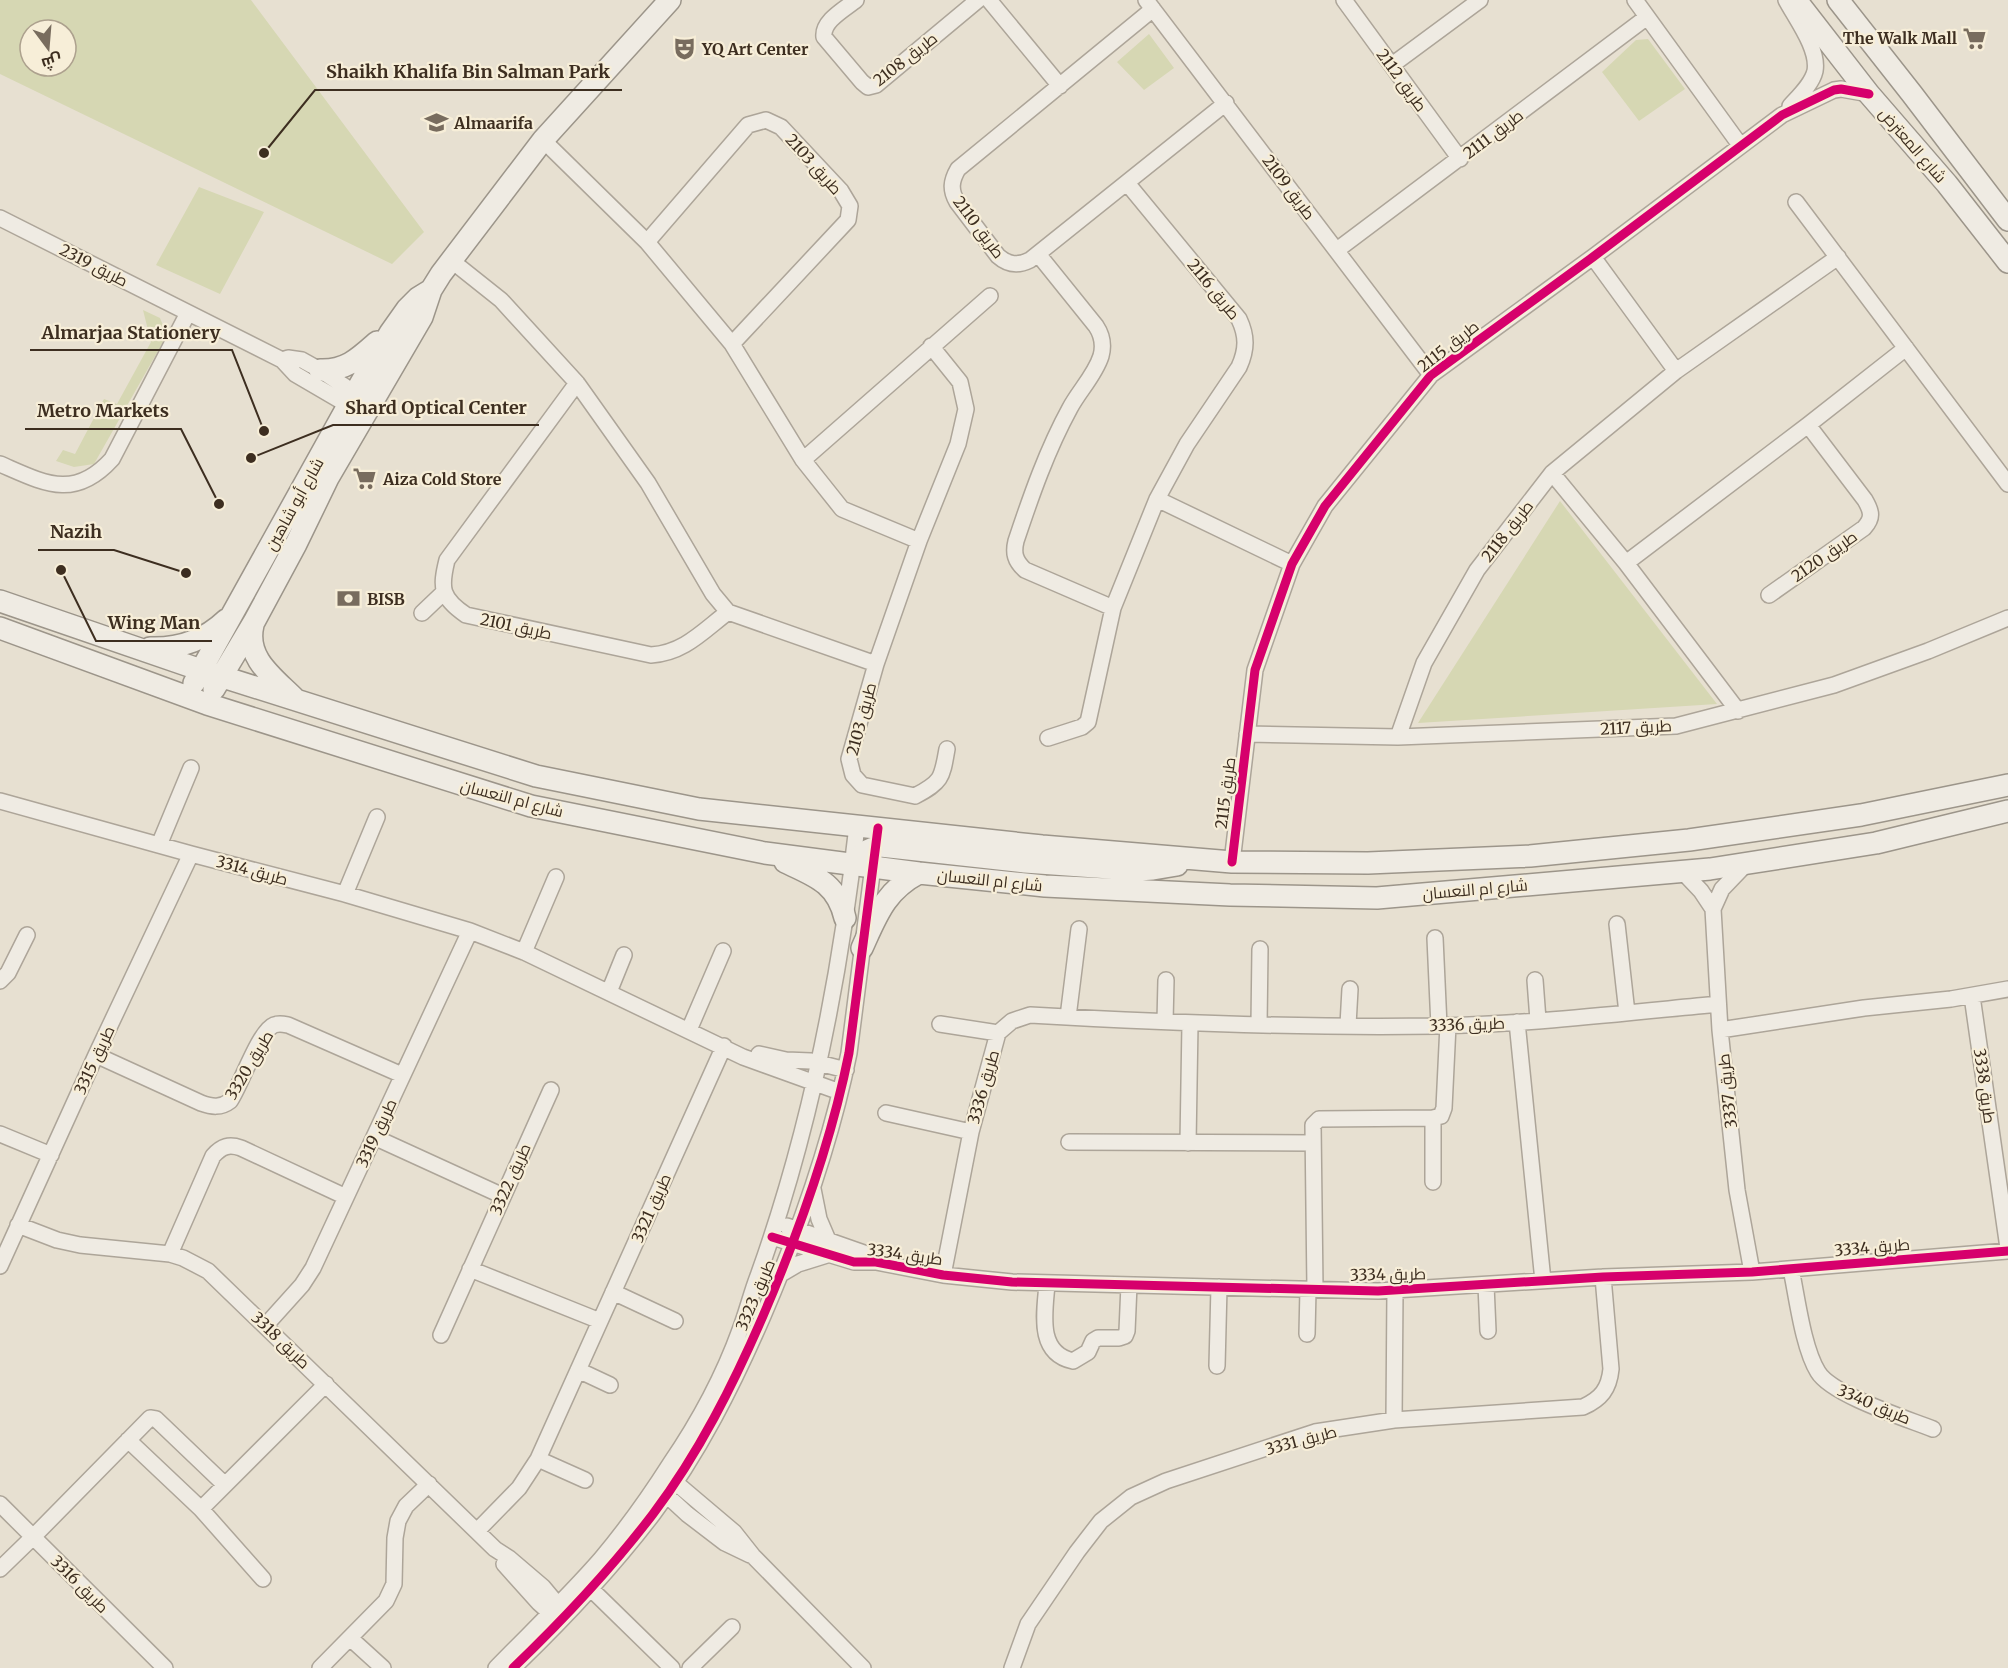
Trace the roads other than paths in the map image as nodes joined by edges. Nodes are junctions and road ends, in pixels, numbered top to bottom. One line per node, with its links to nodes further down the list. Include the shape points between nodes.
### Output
1 (670, 0): 19 (main road, شارع أبو شاهين)
2 (856, 0): 3 (street, طريق 2108, via 825,25 823,33 868,87 876,85)
3 (978, 0)
4 (989, 0): 15 (street)
5 (1344, 0): 14 (street, طريق 2112)
6 (1480, 0): 12 (street)
7 (1635, 0): 13 (street)
8 (1786, 0): 18 (street, طريق 2115, via 1810,42 1815,70)
9 (1796, 0): 16 (main road, شارع المعترض)
10 (1838, 0): 25 (main road, شارع المعترض)
11 (1149, 5): 15 (street, طريق 2110); 17 (street, طريق 2109)
12 (1464, 5): 14 (street)
13 (1647, 17): 20 (street); 21 (street, طريق 2111)
14 (1392, 65): 21 (street, طريق 2112)
15 (1060, 86): 28 (street, طريق 2110, via 958,169 952,185 957,202 1005,262 1022,264)
16 (1869, 94): 18 (street, طريق 2115, via 1834,90); 32 (main road, شارع المعترض)
17 (1226, 103): 22 (street, طريق 2110); 27 (street, طريق 2109)
18 (1782, 115): 20 (street, طريق 2115)
19 (543, 140): 26 (street); 31 (main road, شارع أبو شاهين)
20 (1740, 145): 29 (street, طريق 2115)
21 (1460, 159): 27 (street, طريق 2111)
22 (1127, 183): 28 (street, طريق 2110); 51 (street, طريق 2116, via 1239,319 1246,343 1239,367 1187,444)
23 (1796, 202): 30 (street)
24 (0, 218): 35 (street, طريق 2319)
25 (2008, 220)
26 (647, 242): 37 (street); 37 (street, طريق 2103, via 748,125 766,120 781,127 841,191 850,206 848,220)
27 (1337, 250): 43 (street, طريق 2109)
28 (1038, 254): 58 (street, via 1096,326 1102,350 1042,468 1016,541 1015,557 1025,570)
29 (1593, 257): 42 (street); 43 (street, طريق 2115)
30 (1838, 257): 39 (street); 42 (street, طريق 2118)
31 (452, 261): 33 (main road, شارع أبو شاهين); 44 (street, via 501,300)
32 (2008, 262)
33 (431, 290): 36 (main road, شارع أبو شاهين, via 407,309); 45 (main road, شارع أبو شاهين, via 422,317)
34 (990, 296): 38 (street)
35 (188, 313): 40 (street, طريق 2319); 48 (street, via 112,459 100,472 70,486 40,481)
36 (390, 333): 41 (main road, via 351,364); 45 (main road, شارع أبو شاهين)
37 (732, 344): 47 (street)
38 (932, 346): 47 (street); 52 (street, طريق 2103, via 960,382 966,410 958,444)
39 (1906, 348): 46 (street); 50 (street)
40 (282, 360): 41 (street, طريق 2319, via 302,360); 45 (street, طريق 2319, via 295,374)
41 (320, 370): 45 (street, طريق 2319)
42 (1676, 371): 49 (street, طريق 2118)
43 (1431, 375): 54 (street, طريق 2115, via 1325,506)
44 (577, 383): 55 (street, via 447,560); 60 (street, via 648,483 713,594)
45 (359, 399): 59 (main road, شارع أبو شاهين); 63 (main road, شارع أبو شاهين, via 358,428)
46 (1808, 425): 53 (street); 56 (street, طريق 2120, via 1865,500 1871,518 1864,528)
47 (803, 459): 52 (street, via 842,508)
48 (0, 464)
49 (1552, 473): 53 (street); 73 (street, طريق 2118, via 1477,570 1424,663)
50 (2008, 484)
51 (1157, 500): 54 (street); 58 (street, طريق 2116)
52 (919, 541): 66 (street, طريق 2103)
53 (1626, 563): 71 (street)
54 (1292, 564): 72 (street, طريق 2115, via 1255,670)
55 (443, 593): 60 (street, طريق 2101, via 466,615 651,655 667,654 682,647); 61 (street)
56 (1769, 595)
57 (0, 601): 65 (main road, شارع ام النعسان)
58 (1113, 609): 74 (street, طريق 2116, via 1088,722)
59 (235, 611): 65 (main road, via 220,626 192,642 162,649); 67 (main road, شارع أبو شاهين)
60 (728, 612): 66 (street)
61 (422, 613)
62 (2008, 618): 71 (street, طريق 2117, via 1834,685)
63 (254, 622): 67 (main road, شارع أبو شاهين); 69 (main road, via 254,655)
64 (0, 628): 68 (main road, شارع ام النعسان)
65 (141, 648): 67 (main road, شارع ام النعسان)
66 (876, 664): 75 (street, طريق 2103, via 849,759 853,775 862,785 915,796 933,786 943,773)
67 (211, 673): 68 (main road, شارع أبو شاهين); 69 (main road, شارع ام النعسان); 70 (main road, شارع أبو شاهين)
68 (186, 696): 70 (main road, شارع ام النعسان)
69 (296, 700): 82 (main road, شارع ام النعسان, via 536,776)
70 (207, 704): 83 (main road, شارع ام النعسان, via 531,806)
71 (1738, 711): 73 (street, طريق 2117, via 1676,726)
72 (1246, 734): 73 (street, طريق 2117); 85 (street, طريق 2115)
73 (1398, 737)
74 (1048, 738)
75 (947, 749)
76 (191, 768): 81 (street)
77 (2008, 785): 85 (main road, شارع ام النعسان, via 1861,815 1689,840 1530,856 1368,864)
78 (0, 801): 81 (street, طريق 3314)
79 (2008, 811): 86 (main road, شارع ام النعسان, via 1876,843)
80 (377, 817): 90 (street)
81 (159, 845): 84 (street, طريق 3314)
82 (867, 846): 83 (main road, شارع ام النعسان); 85 (main road, شارع ام النعسان, via 1042,846); 88 (main road, شارع ام النعسان); 92 (street, طريق 3323); 98 (street, طريق 3323)
83 (765, 853): 92 (main road, via 823,881 838,897)
84 (191, 854): 90 (street, طريق 3314); 125 (street, طريق 3315)
85 (1232, 862)
86 (1746, 864): 87 (main road, شارع ام النعسان); 91 (street, via 1722,889)
87 (1682, 872): 88 (main road, شارع ام النعسان, via 1377,898 1045,886); 91 (street)
88 (919, 873): 98 (main road, via 888,897)
89 (556, 877): 101 (street)
90 (345, 894): 95 (street, طريق 3314)
91 (1713, 909): 110 (street, طريق 3337)
92 (845, 918): 126 (street, طريق 3323)
93 (1617, 924): 111 (street)
94 (1079, 929): 112 (street)
95 (470, 931): 101 (street, طريق 3314); 128 (street, طريق 3319)
96 (27, 935): 105 (street)
97 (1435, 938): 120 (street)
98 (862, 948): 127 (street, طريق 3323)
99 (1260, 949): 118 (street)
100 (723, 951): 122 (street)
101 (524, 952): 108 (street, طريق 3314)
102 (624, 955): 108 (street)
103 (1166, 980): 114 (street)
104 (1535, 980): 113 (street)
105 (0, 981)
106 (1350, 989): 119 (street)
107 (2008, 989): 109 (street)
108 (609, 992): 122 (street, طريق 3314)
109 (1972, 996): 121 (street); 149 (street, طريق 3338)
110 (1718, 1004): 111 (street, طريق 3336); 121 (street, طريق 3337)
111 (1627, 1013): 113 (street, طريق 3336)
112 (1068, 1017): 114 (street, طريق 3336); 123 (street, طريق 3336, via 1030,1015 1012,1021)
113 (1538, 1020): 115 (street, طريق 3336)
114 (1165, 1022): 117 (street, طريق 3336)
115 (1517, 1022): 120 (street, طريق 3336); 158 (street, طريق 3336)
116 (940, 1024): 123 (street)
117 (1190, 1024): 118 (street, طريق 3336); 138 (street)
118 (1259, 1025): 119 (street, طريق 3336)
119 (1348, 1025): 120 (street, طريق 3336)
120 (1444, 1025): 133 (street, via 1444,1112)
121 (1720, 1029): 154 (street, طريق 3337, via 1737,1190)
122 (689, 1030): 124 (street, طريق 3314)
123 (998, 1033): 134 (street, طريق 3336)
124 (724, 1046): 126 (street, طريق 3314, via 776,1059); 129 (street, طريق 3314); 165 (street, طريق 3321)
125 (96, 1055): 128 (street, طريق 3320, via 201,1103 225,1105 263,1035 281,1023); 140 (street, طريق 3315)
126 (819, 1063): 127 (street, طريق 3314); 129 (street, طريق 3323)
127 (846, 1070): 131 (street, طريق 3323)
128 (402, 1075): 136 (street, طريق 3319)
129 (814, 1083): 131 (street, طريق 3314); 146 (street, طريق 3323)
130 (550, 1090): 143 (street, طريق 3322)
131 (840, 1092): 142 (street, طريق 3323)
132 (886, 1113): 134 (street)
133 (1433, 1118): 139 (street, via 1319,1119 1313,1125); 141 (street)
134 (970, 1132): 156 (street, طريق 3336)
135 (0, 1134): 140 (street)
136 (374, 1137): 143 (street); 144 (street, طريق 3319)
137 (1069, 1142): 138 (street)
138 (1188, 1143): 139 (street)
139 (1313, 1143): 163 (street)
140 (51, 1155): 145 (street, طريق 3315)
141 (1433, 1182)
142 (813, 1183): 147 (street, طريق 3323); 148 (street, via 816,1210)
143 (502, 1196): 152 (street, طريق 3322)
144 (346, 1197): 150 (street, via 234,1145 226,1146 213,1156); 168 (street, طريق 3319, via 308,1277)
145 (18, 1225): 150 (street, طريق 3318, via 80,1245); 151 (street, طريق 3315)
146 (775, 1230): 147 (street, طريق 3334); 181 (street, طريق 3323, via 740,1332)
147 (794, 1236): 148 (street, طريق 3334); 155 (street, طريق 3323)
148 (828, 1247): 155 (street); 156 (street, طريق 3334, via 864,1253 876,1262)
149 (2008, 1250): 153 (street, طريق 3334)
150 (170, 1254): 168 (street, طريق 3318, via 208,1270)
151 (0, 1266)
152 (470, 1269): 166 (street); 171 (street, طريق 3322)
153 (1791, 1269): 154 (street, طريق 3334); 177 (street, طريق 3340, via 1809,1351 1818,1373 1837,1390)
154 (1752, 1272): 157 (street, طريق 3334)
155 (780, 1274): 181 (street, طريق 3323, via 713,1419)
156 (942, 1275): 159 (street, طريق 3334)
157 (1603, 1277): 158 (street, طريق 3334); 176 (street, طريق 3331, via 1611,1369 1610,1382 1594,1401 1583,1407)
158 (1543, 1281): 160 (street, طريق 3334)
159 (1047, 1284): 161 (street, طريق 3334); 161 (street, via 1046,1338 1054,1350 1073,1361 1088,1352 1098,1338 1125,1336)
160 (1486, 1285): 164 (street, طريق 3334); 169 (street)
161 (1129, 1286): 162 (street, طريق 3334)
162 (1219, 1287): 163 (street, طريق 3334); 172 (street)
163 (1312, 1289): 164 (street, طريق 3334); 170 (street)
164 (1395, 1290): 176 (street, طريق 3334)
165 (613, 1292): 166 (street, طريق 3321); 167 (street)
166 (600, 1321): 173 (street, طريق 3321)
167 (675, 1321)
168 (266, 1325): 174 (street, طريق 3318)
169 (1488, 1330)
170 (1307, 1334)
171 (441, 1335)
172 (1217, 1366)
173 (578, 1370): 175 (street); 179 (street, طريق 3321)
174 (326, 1384): 182 (street); 183 (street, طريق 3318)
175 (610, 1385)
176 (1394, 1420): 195 (street, طريق 3331, via 1315,1432 1166,1481 1131,1497 1101,1521 1028,1623)
177 (1932, 1429)
178 (128, 1440): 182 (street, via 153,1418); 185 (street); 187 (street)
179 (538, 1459): 180 (street); 186 (street, طريق 3321, via 519,1488)
180 (585, 1480)
181 (665, 1483): 190 (street, طريق 3323, via 644,1525); 191 (street, طريق 3323); 202 (street, via 687,1514 725,1543 753,1556)
182 (224, 1484): 185 (street)
183 (429, 1484): 186 (street, طريق 3318); 193 (street, via 406,1506 398,1521 390,1593)
184 (0, 1504): 187 (street, طريق 3316)
185 (201, 1509): 189 (street)
186 (477, 1531): 191 (street, طريق 3318, via 543,1587)
187 (33, 1538): 188 (street); 194 (street, طريق 3316)
188 (0, 1569)
189 (263, 1579)
190 (590, 1588): 191 (street, طريق 3323); 200 (street)
191 (559, 1614): 198 (street, طريق 3323); 199 (street, طريق 3323)
192 (732, 1627): 201 (street)
193 (350, 1638): 196 (street); 197 (street)
194 (161, 1666)
195 (1015, 1667)
196 (320, 1668)
197 (383, 1668)
198 (496, 1668)
199 (513, 1668)
200 (672, 1668)
201 (690, 1668)
202 (863, 1668)

